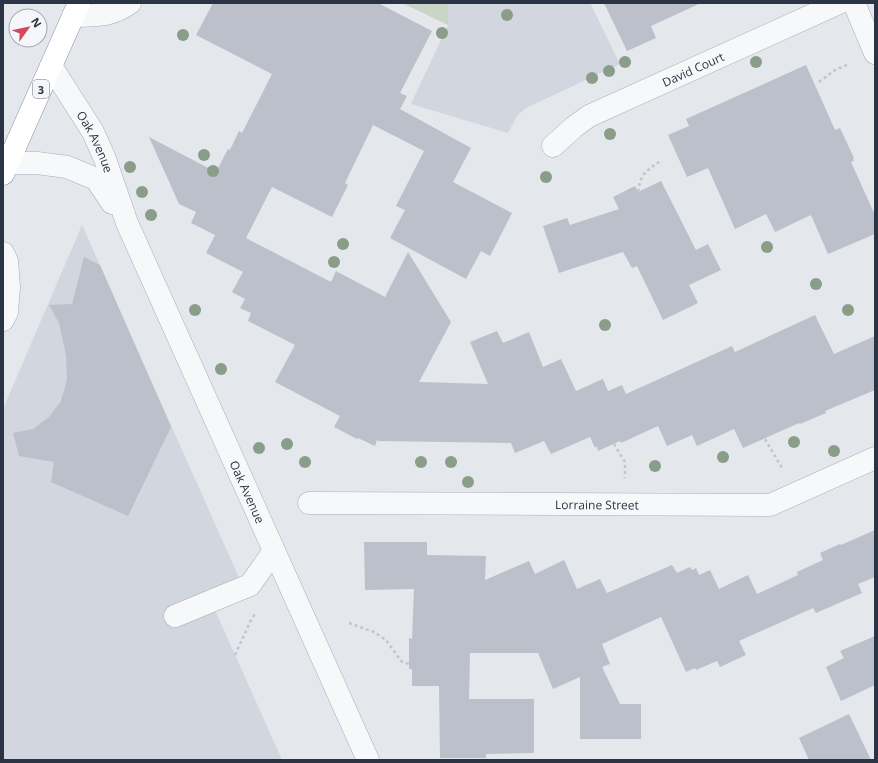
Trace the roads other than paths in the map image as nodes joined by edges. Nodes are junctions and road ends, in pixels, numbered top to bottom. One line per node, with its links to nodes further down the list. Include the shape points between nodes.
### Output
1 (130, 3): 4 (street, via 107,14)
2 (839, 3): 7 (street, David Court, via 589,116)
3 (854, 3): 5 (street)
4 (76, 10): 6 (highway, 3)
5 (875, 53)
6 (51, 66): 8 (highway, 3); 9 (street, Oak Avenue, via 93,132 105,159)
7 (554, 146)
8 (6, 168): 9 (street, Oak Avenue, via 37,163 67,167 96,179)
9 (126, 223): 14 (street, Oak Avenue)
10 (3, 253): 11 (street, via 7,261 9,287 7,312)
11 (3, 320)
12 (875, 458): 13 (street, Lorraine Street, via 770,505)
13 (309, 503)
14 (274, 551): 15 (street, via 250,585); 16 (street, Oak Avenue)
15 (175, 616)
16 (368, 760)

